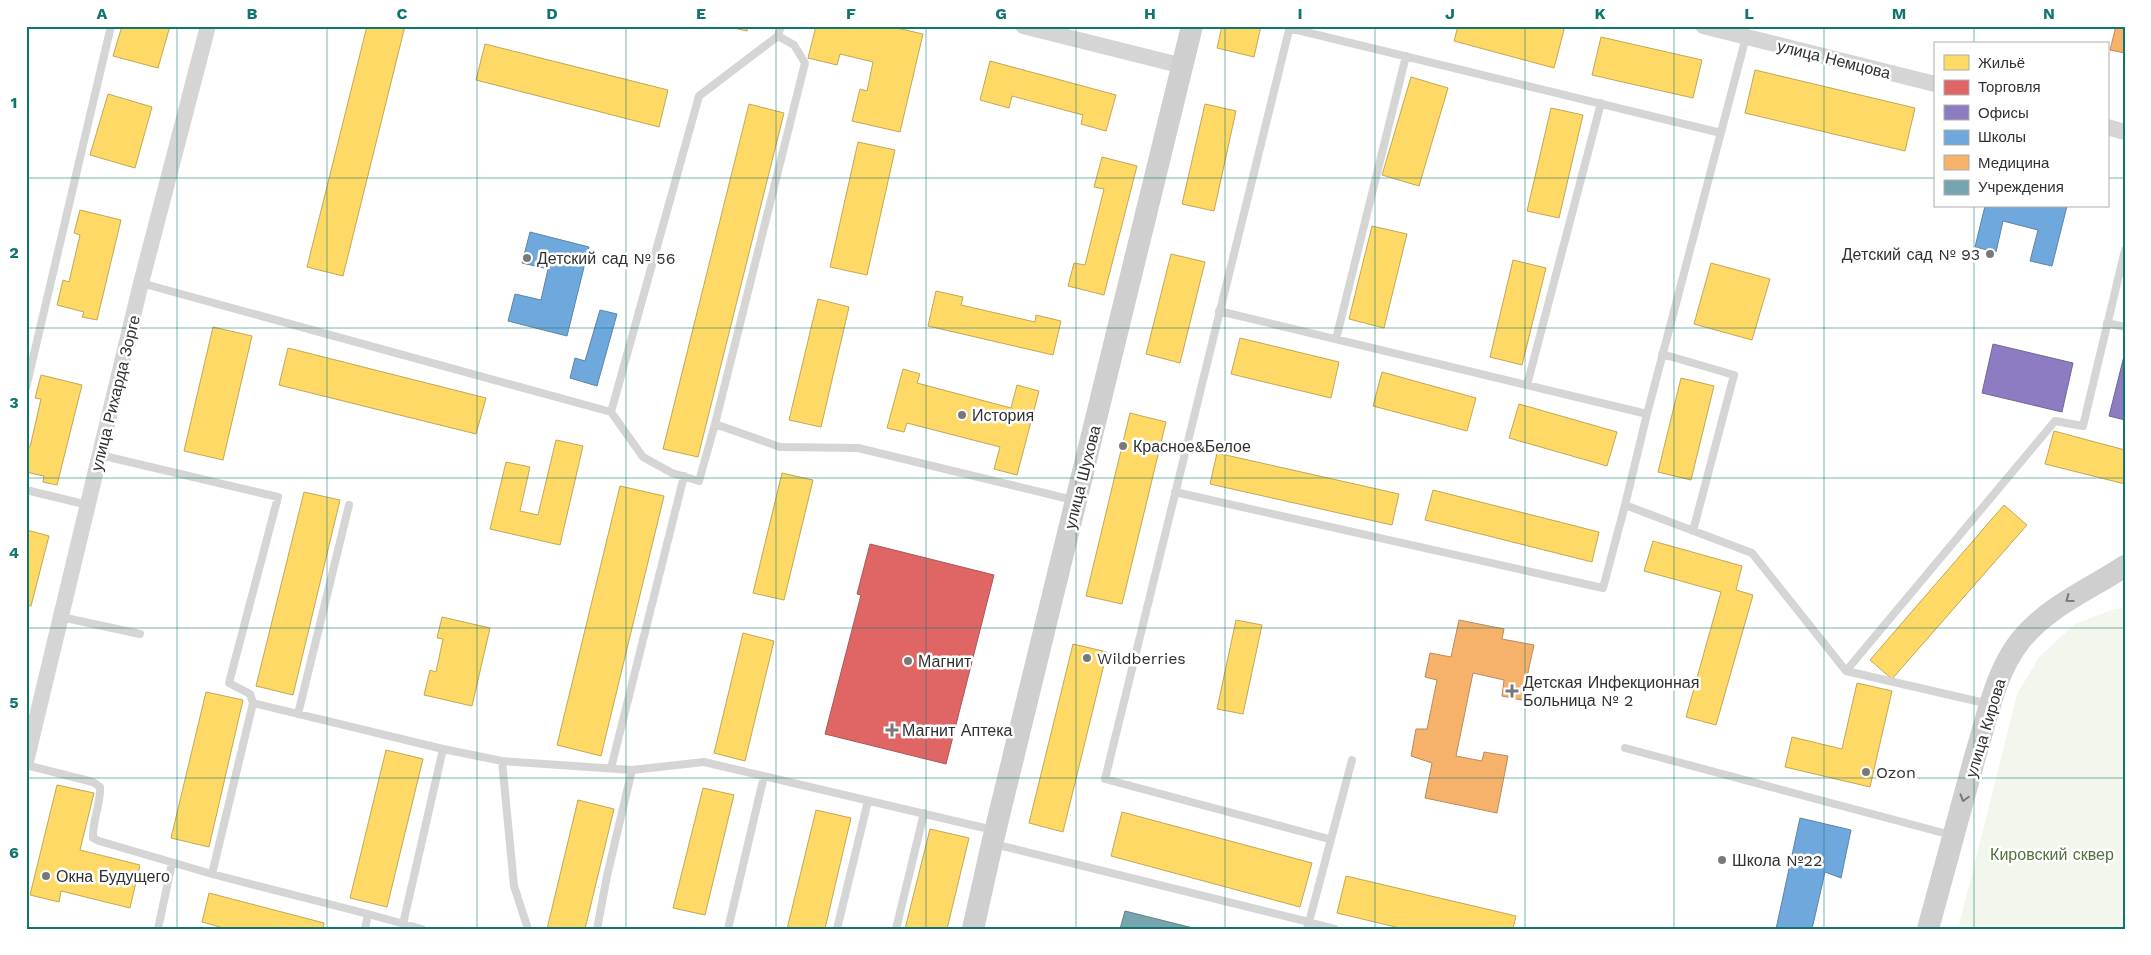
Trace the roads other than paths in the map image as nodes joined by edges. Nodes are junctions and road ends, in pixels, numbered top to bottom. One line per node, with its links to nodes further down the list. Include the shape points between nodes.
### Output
1 (111, 26): 25 (lane)
2 (208, 26): 18 (street, улица Рихарда Зорге)
3 (780, 26): 9 (lane)
4 (1022, 26): 11 (street)
5 (1192, 26): 11 (street, улица Шухова)
6 (1703, 26): 8 (street, улица Немцова)
7 (1290, 27): 10 (lane); 19 (lane)
8 (1748, 32): 12 (street, улица Немцова); 16 (lane)
9 (778, 36): 26 (lane, via 699,96); 28 (lane, via 794,45 805,62)
10 (1406, 56): 13 (lane); 22 (lane)
11 (1183, 66): 33 (street, улица Шухова)
12 (1934, 84)
13 (1601, 103): 16 (lane); 24 (lane)
14 (2108, 127): 15 (street)
15 (2125, 132)
16 (1721, 133): 23 (lane)
17 (2125, 250): 20 (lane)
18 (141, 283): 26 (lane); 29 (street, улица Рихарда Зорге)
19 (1220, 311): 22 (lane); 32 (lane)
20 (2107, 324): 21 (lane); 41 (lane, via 2083,426 2055,421)
21 (2125, 327)
22 (1336, 339): 24 (lane)
23 (1662, 354): 27 (lane); 37 (lane, via 1734,375)
24 (1527, 385): 27 (lane)
25 (26, 388)
26 (611, 412): 30 (lane, via 643,457)
27 (1647, 414): 36 (lane)
28 (715, 424): 30 (lane, via 699,480); 33 (lane, via 780,447 858,448)
29 (100, 455): 34 (street, улица Рихарда Зорге); 42 (lane, via 278,497 229,683 250,694)
30 (684, 476): 50 (lane)
31 (26, 490): 34 (lane)
32 (1175, 492): 36 (lane, via 1603,588); 57 (lane, via 1105,780)
33 (1076, 501): 56 (street, улица Шухова)
34 (88, 505): 39 (street, улица Рихарда Зорге)
35 (349, 505): 44 (lane)
36 (1625, 505): 37 (lane)
37 (1693, 531): 41 (lane, via 1752,553)
38 (2120, 572): 43 (street, улица Кирова, one-way to 43, via 2076,594 2021,640 2004,667)
39 (61, 616): 40 (lane); 49 (street, улица Рихарда Зорге)
40 (140, 634)
41 (1846, 671): 43 (lane)
42 (253, 703): 44 (lane); 59 (lane)
43 (1990, 705): 55 (street, улица Кирова, one-way to 55)
44 (298, 714): 46 (lane)
45 (1625, 748): 55 (lane)
46 (443, 749): 48 (lane); 61 (lane)
47 (1352, 760): 57 (lane)
48 (502, 761): 50 (lane); 66 (lane, via 514,886)
49 (26, 763): 58 (lane, via 93,782 100,787 93,838)
50 (611, 768): 51 (lane)
51 (632, 770): 52 (lane, via 704,762); 67 (lane)
52 (764, 776): 53 (lane); 68 (lane)
53 (868, 800): 54 (lane); 69 (lane)
54 (924, 813): 56 (lane); 70 (lane)
55 (1952, 836): 73 (street, улица Кирова)
56 (993, 837): 62 (lane); 71 (street, улица Шухова)
57 (1329, 839): 62 (lane)
58 (172, 863): 59 (lane); 63 (lane)
59 (212, 874): 60 (lane)
60 (368, 914): 61 (lane); 64 (lane)
61 (403, 924): 65 (lane)
62 (1308, 925): 72 (lane)
63 (158, 929)
64 (365, 929)
65 (422, 929)
66 (528, 929)
67 (597, 929)
68 (728, 929)
69 (837, 929)
70 (896, 929)
71 (973, 929)
72 (1335, 929)
73 (1928, 929)

